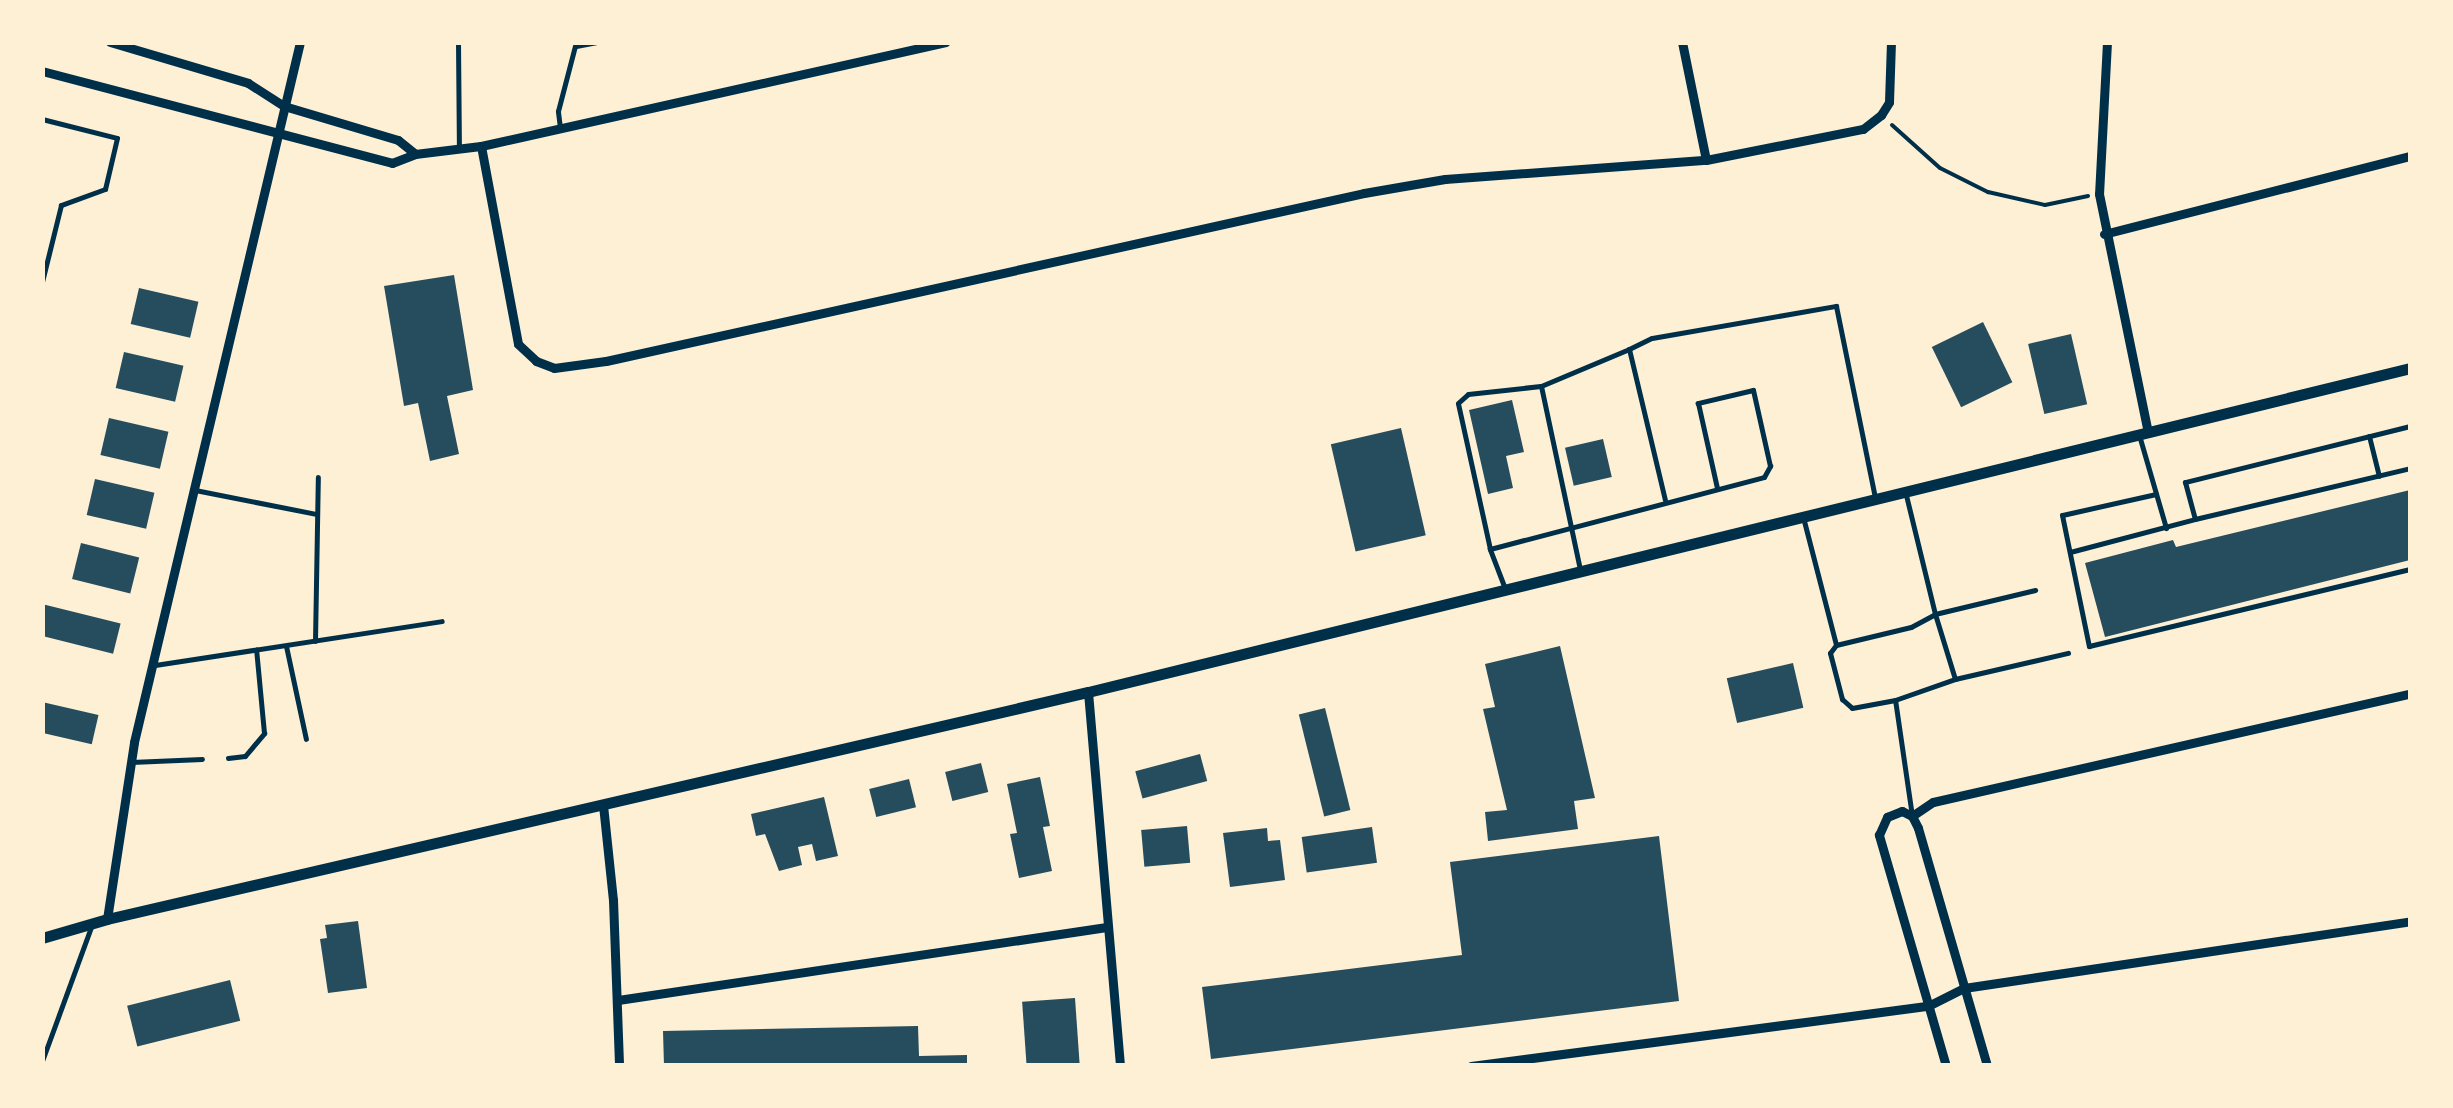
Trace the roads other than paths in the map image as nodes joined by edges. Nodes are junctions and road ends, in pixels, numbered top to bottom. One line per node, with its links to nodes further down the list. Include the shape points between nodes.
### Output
1 (110, 42): 12 (street, via 248,83)
2 (300, 42): 12 (street)
3 (458, 42): 17 (lane)
4 (596, 42): 9 (lane)
5 (946, 42): 10 (street)
6 (1682, 42): 20 (street)
7 (1892, 42): 20 (street, via 1889,102 1863,129)
8 (2107, 42): 21 (street, via 2099,194)
9 (576, 44): 14 (lane, via 558,111)
10 (891, 48): 14 (street)
11 (42, 71): 15 (street)
12 (284, 106): 15 (street); 18 (street, via 398,140)
13 (42, 119): 22 (lane, via 116,138 104,189 60,205)
14 (560, 128): 16 (street)
15 (276, 133): 18 (street, via 392,163); 33 (street)
16 (481, 146): 17 (street); 20 (street, via 518,344 554,368 1364,193 1446,179)
17 (459, 149): 18 (street)
18 (415, 154)
19 (2410, 156): 21 (street)
20 (1706, 160)
21 (2104, 234): 27 (street)
22 (42, 282)
23 (1629, 349): 25 (lane); 36 (lane); 37 (lane, via 1652,338 1836,306)
24 (2410, 368): 27 (street)
25 (1541, 386): 42 (lane); 43 (lane, via 1468,394 1458,402)
26 (2410, 426): 28 (lane)
27 (2144, 434): 34 (street); 35 (lane)
28 (2370, 436): 30 (lane); 40 (lane, via 2185,482)
29 (2410, 468): 30 (lane)
30 (2379, 476): 40 (lane)
31 (318, 477): 38 (lane)
32 (1717, 488): 32 (lane, via 1764,477 1770,466 1753,390 1698,404); 36 (lane)
33 (192, 490): 38 (lane); 56 (street)
34 (1906, 492): 37 (street); 49 (lane)
35 (2156, 494): 41 (lane); 44 (lane, via 2062,515)
36 (1665, 500): 42 (lane)
37 (1876, 500): 39 (street)
38 (318, 514): 51 (lane)
39 (1803, 517): 46 (street); 52 (lane)
40 (2194, 520): 41 (lane)
41 (2166, 528): 44 (lane)
42 (1572, 529): 43 (lane); 46 (lane)
43 (1490, 549): 47 (lane)
44 (2070, 552): 45 (lane, via 2089,646)
45 (2410, 569)
46 (1580, 572): 47 (street)
47 (1506, 590): 58 (street)
48 (2035, 590): 49 (lane)
49 (1935, 614): 52 (lane, via 1912,627); 57 (lane)
50 (442, 621): 51 (lane)
51 (315, 641): 53 (lane)
52 (1836, 645): 60 (lane, via 1830,653 1842,699 1852,708)
53 (286, 646): 54 (lane); 61 (lane)
54 (256, 649): 56 (lane); 62 (lane, via 264,732 245,756)
55 (2068, 653): 57 (lane)
56 (152, 665): 64 (street)
57 (1955, 679): 60 (lane)
58 (1088, 692): 65 (street); 70 (street)
59 (2410, 694): 66 (street, via 1933,802)
60 (1895, 700): 66 (lane)
61 (306, 739)
62 (228, 758)
63 (202, 760): 64 (lane)
64 (131, 762): 67 (street)
65 (603, 804): 67 (street); 73 (street)
66 (1912, 816): 72 (street); 74 (street, via 1902,811 1887,817 1879,836)
67 (107, 918): 69 (street)
68 (2410, 921): 72 (street)
69 (93, 923): 71 (street); 75 (lane)
70 (1107, 927): 73 (street); 77 (street)
71 (42, 938)
72 (1964, 988): 74 (street); 80 (street)
73 (618, 1000): 76 (street)
74 (1928, 1006): 78 (street); 79 (street)
75 (42, 1061)
76 (619, 1066)
77 (1120, 1066)
78 (1471, 1066)
79 (1946, 1066)
80 (1987, 1066)

